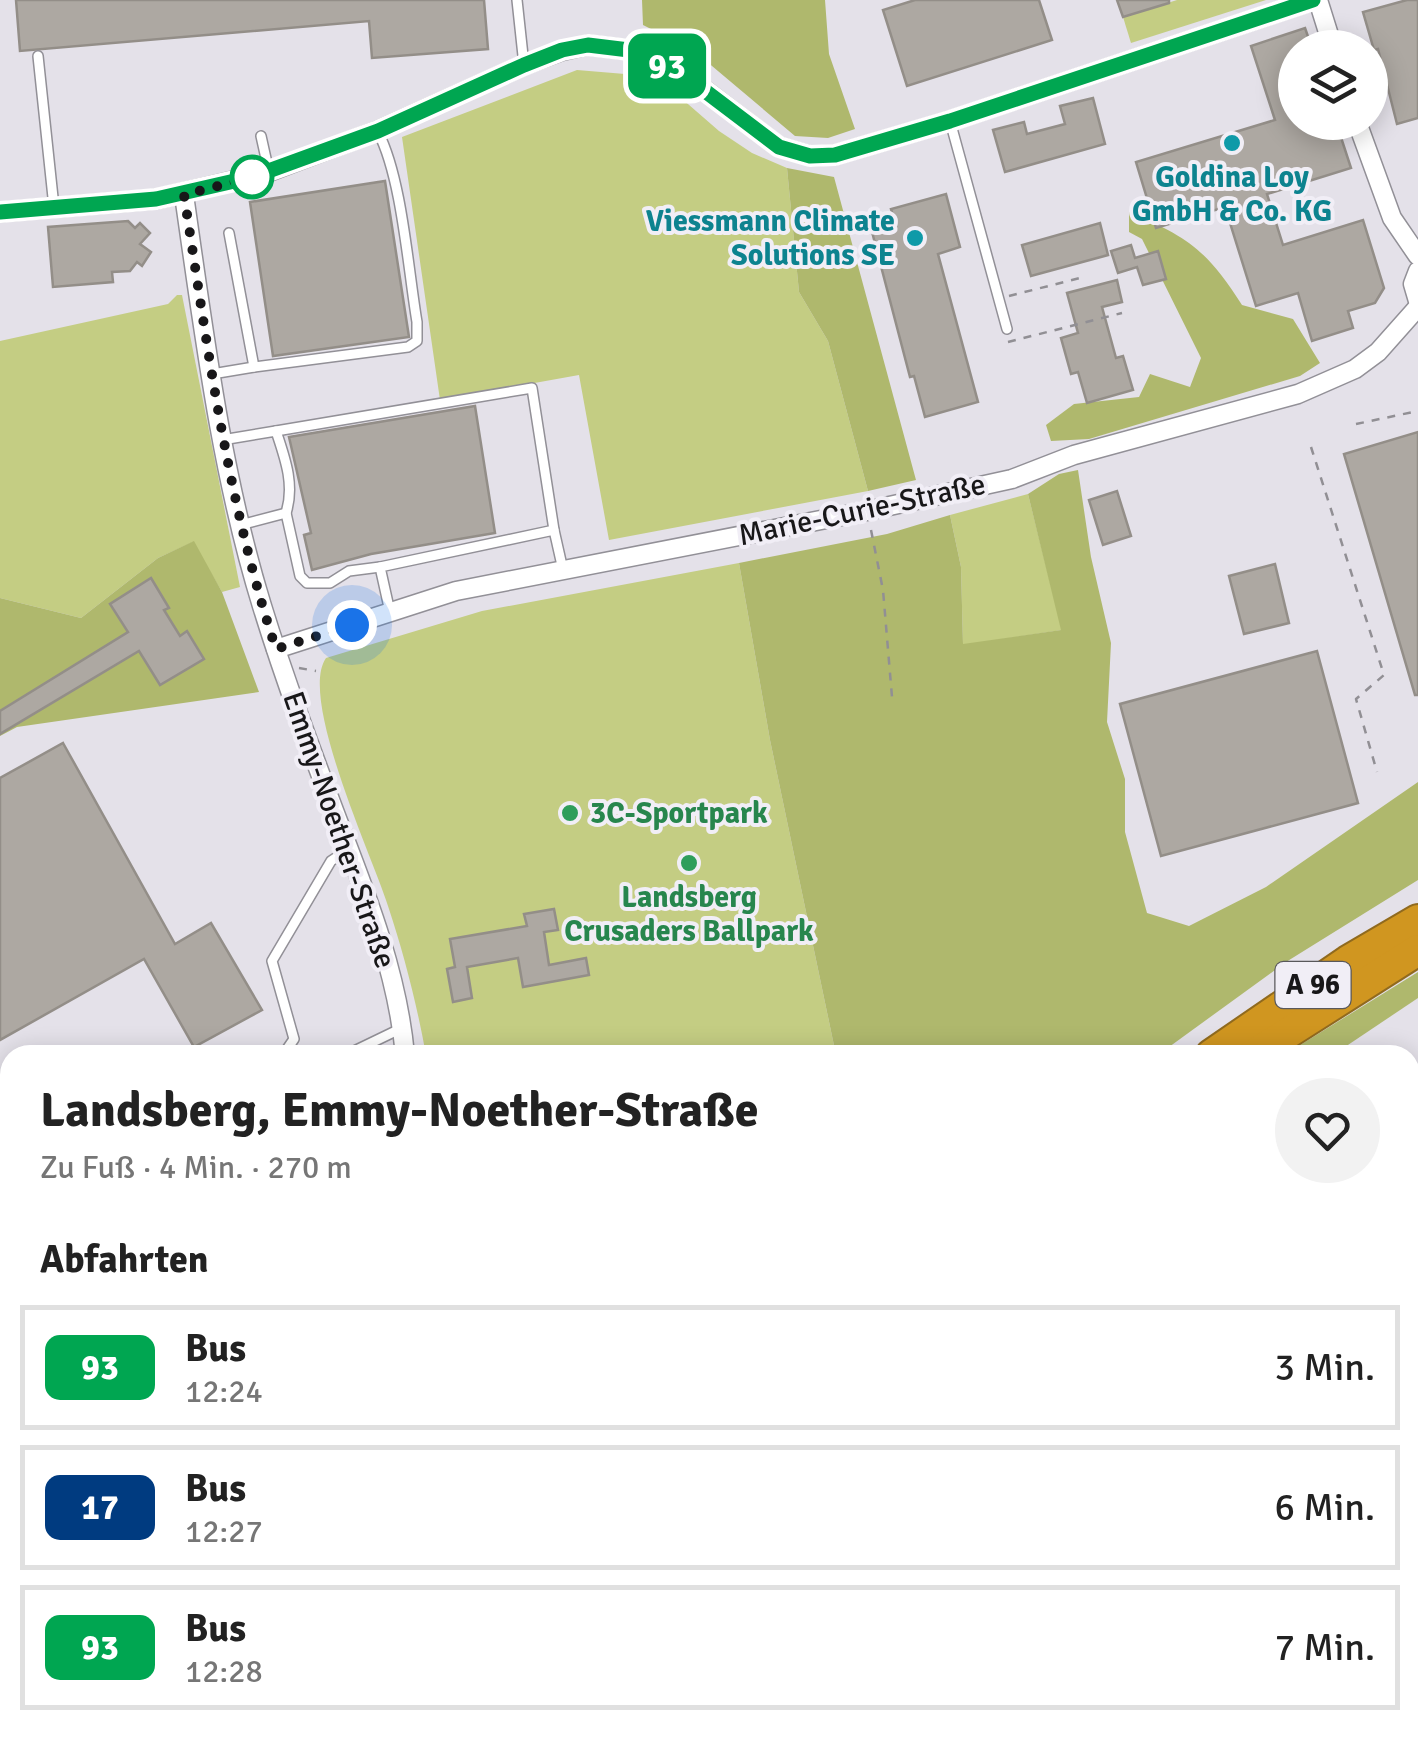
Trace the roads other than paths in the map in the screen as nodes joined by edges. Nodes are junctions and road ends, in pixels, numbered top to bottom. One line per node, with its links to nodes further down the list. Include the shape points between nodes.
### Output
1 (517, 0): 5 (lane)
2 (1315, 0): 3 (street); 6 (street)
3 (1326, 30)
4 (38, 56): 12 (lane)
5 (524, 65): 6 (street, via 588,45 629,50 680,72 779,147 810,156 835,155); 7 (street)
6 (950, 121): 18 (lane)
7 (378, 131): 10 (street); 19 (lane, via 394,182 417,341)
8 (261, 136): 10 (lane)
9 (1364, 140): 15 (street, via 1392,218)
10 (269, 172): 11 (street)
11 (184, 195): 12 (street); 20 (street, Emmy-Noether-Straße)
12 (54, 208): 13 (street)
13 (0, 212)
14 (229, 233): 19 (lane)
15 (1418, 256)
16 (1418, 271): 17 (street)
17 (1418, 304): 27 (street, Marie-Curie-Straße, via 1378,352 1298,394 1074,455 1012,479)
18 (1006, 328)
19 (254, 367): 20 (lane)
20 (211, 374): 22 (street, Emmy-Noether-Straße)
21 (276, 431): 22 (lane); 23 (lane, via 290,484); 25 (lane, via 532,388)
22 (222, 440): 24 (street, Emmy-Noether-Straße)
23 (286, 513): 24 (lane); 26 (lane, via 307,583)
24 (240, 524): 29 (street, Emmy-Noether-Straße)
25 (554, 530): 26 (lane); 27 (lane)
26 (380, 567): 28 (lane)
27 (564, 570): 28 (street, Marie-Curie-Straße)
28 (390, 612): 29 (street, Marie-Curie-Straße)
29 (276, 649): 30 (street, Emmy-Noether-Straße)
30 (349, 849): 33 (street, Emmy-Noether-Straße, via 379,931); 34 (lane, via 330,861 272,961)
31 (1418, 920): 37 (highway, A 96)
32 (1418, 950): 38 (highway, A 96)
33 (402, 1028): 35 (lane); 36 (street, Emmy-Noether-Straße)
34 (290, 1045)
35 (367, 1045)
36 (404, 1045)
37 (1226, 1045)
38 (1269, 1045)

